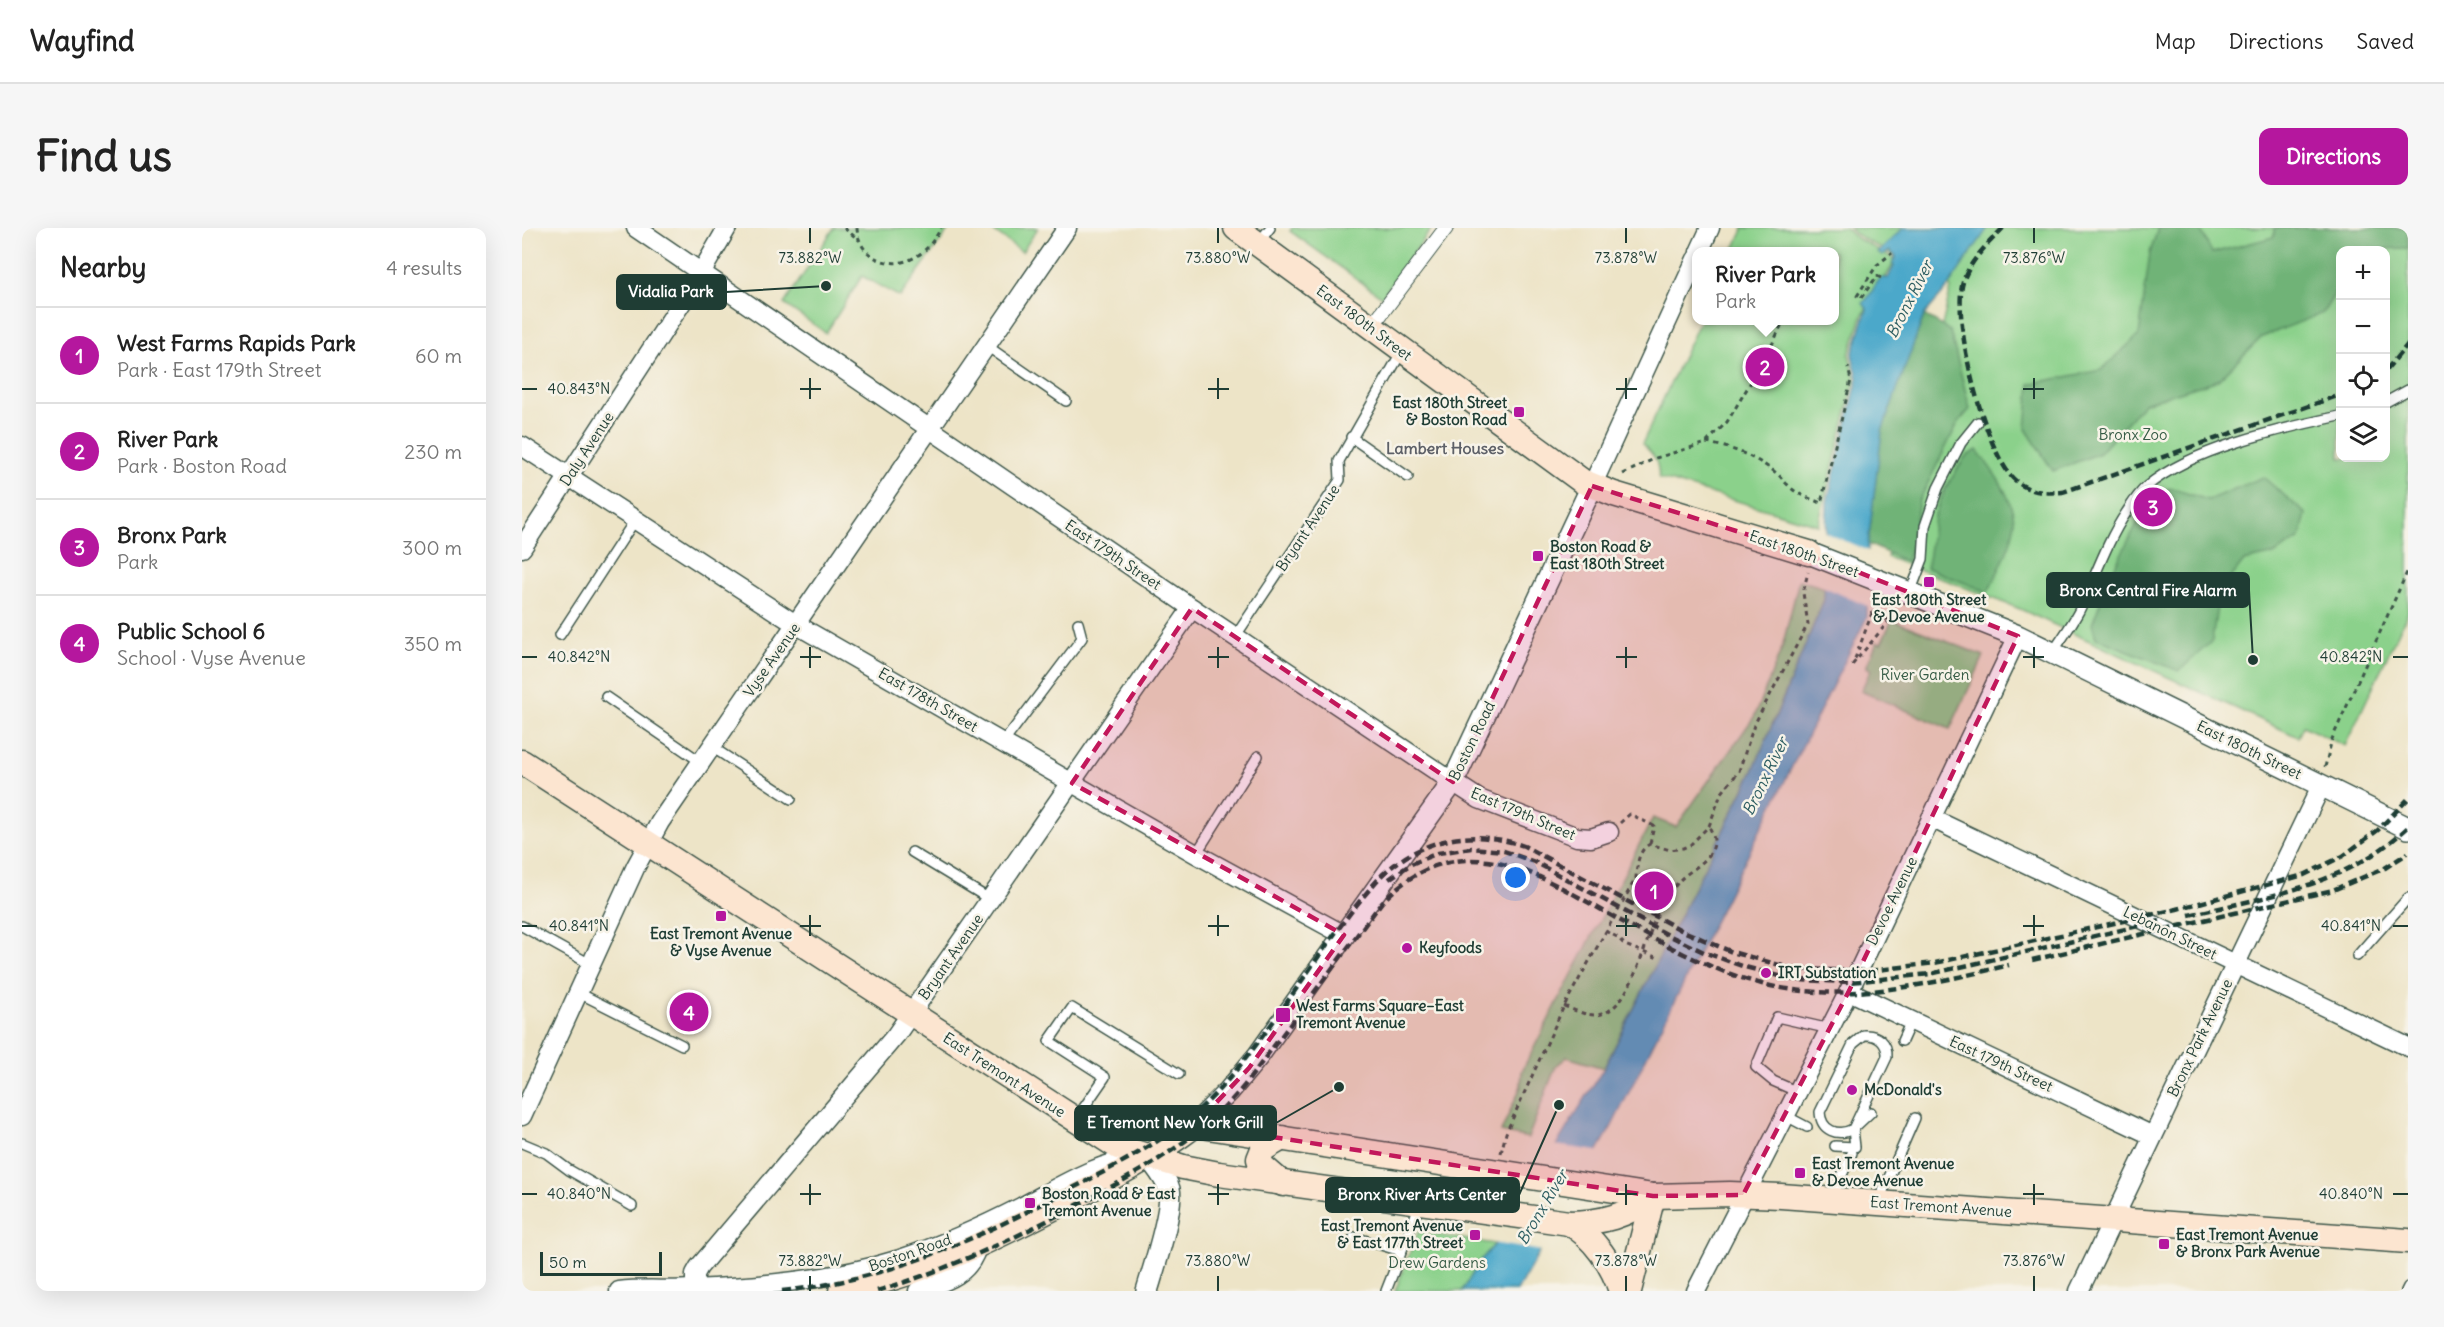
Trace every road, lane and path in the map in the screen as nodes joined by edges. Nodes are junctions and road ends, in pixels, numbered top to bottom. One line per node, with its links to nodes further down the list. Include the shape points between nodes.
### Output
1 (636, 228): 15 (street, East 179th Street)
2 (727, 228): 15 (street, Daly Avenue)
3 (844, 228): 11 (path)
4 (857, 228): 11 (path)
5 (941, 228): 11 (path, via 924,251 905,261 874,259)
6 (1067, 228): 19 (street, Vyse Avenue)
7 (1236, 228): 10 (main road, East 180th Street)
8 (1446, 228): 18 (street)
9 (1710, 228): 12 (street)
10 (1264, 236): 18 (main road, East 180th Street)
11 (860, 241)
12 (1701, 247)
13 (1892, 253): 16 (path, via 1877,265 1857,296 1861,298 1877,276)
14 (1692, 268): 34 (street, Boston Road)
15 (702, 273): 27 (street, East 179th Street); 32 (street, Daly Avenue)
16 (1881, 278)
17 (1782, 325): 29 (path, via 1727,422)
18 (1371, 327): 20 (main road, East 180th Street)
19 (987, 346): 24 (lane); 27 (street, Vyse Avenue)
20 (1402, 351): 28 (lane, Bryant Avenue); 34 (main road, East 180th Street)
21 (1848, 367): 29 (path, via 1851,380 1821,502 1803,497 1753,457)
22 (2408, 390): 23 (lane)
23 (2390, 399)
24 (1066, 401)
25 (2336, 417): 48 (lane, via 2212,451 2172,469 2144,489 2099,564 2079,612)
26 (1978, 422): 39 (lane, via 1961,443 1938,488 1925,526 1923,560)
27 (929, 430): 40 (street, East 179th Street); 44 (street, Vyse Avenue)
28 (1351, 437): 33 (lane); 47 (lane, Bryant Avenue, via 1339,461 1340,480)
29 (1706, 443): 31 (path, via 1656,458)
30 (522, 446): 32 (street, East 178th Street)
31 (1623, 474)
32 (569, 477): 35 (street, East 178th Street); 36 (street, Daly Avenue)
33 (1408, 477)
34 (1592, 486): 37 (main road, East 180th Street); 54 (street, Boston Road)
35 (635, 520): 44 (street, East 178th Street); 45 (lane)
36 (522, 548)
37 (1816, 556): 39 (street, East 180th Street); 60 (path, via 1803,592 1808,624 1755,725 1739,771 1721,794)
38 (2408, 570): 56 (path, via 2332,739)
39 (1910, 593): 46 (street, East 180th Street)
40 (1192, 608): 47 (street, East 179th Street); 55 (street, Bryant Avenue)
41 (1894, 612): 42 (path)
42 (1889, 620): 42 (path, via 1860,654 1852,664 1872,614)
43 (1077, 623): 50 (lane, via 1082,638)
44 (797, 625): 50 (street, East 178th Street); 51 (street, Vyse Avenue)
45 (560, 635)
46 (2018, 636): 48 (street, East 180th Street); 59 (street, Devoe Avenue)
47 (1235, 637): 54 (street, East 179th Street)
48 (2052, 653): 56 (street, East 180th Street)
49 (606, 698): 51 (lane)
50 (1003, 743): 55 (street, East 178th Street)
51 (706, 754): 57 (lane); 63 (street, Vyse Avenue)
52 (1258, 756): 66 (lane)
53 (522, 762): 63 (main road, East Tremont Avenue)
54 (1453, 782): 62 (street, East 179th Street, via 1479,799 1568,835 1591,838); 71 (street, Boston Road)
55 (1072, 783): 66 (street, East 178th Street); 68 (street, Bryant Avenue)
56 (2321, 786): 61 (street, East 180th Street); 76 (street, Bronx Park Avenue)
57 (791, 799)
58 (1630, 814): 64 (path, via 1654,826)
59 (1931, 818): 76 (street, Lebanon Street); 78 (street, Devoe Avenue)
60 (1709, 826): 64 (path, via 1683,848 1670,850); 72 (path, via 1714,846 1681,879 1661,907)
61 (2408, 828)
62 (1609, 832)
63 (648, 844): 75 (street, Vyse Avenue); 80 (main road, East Tremont Avenue)
64 (1650, 844): 70 (path, via 1644,847 1637,862 1636,878)
65 (912, 852): 68 (lane)
66 (1196, 854): 71 (street, East 178th Street)
67 (2408, 898): 73 (lane)
68 (991, 900): 80 (street, Bryant Avenue)
69 (522, 926): 75 (lane)
70 (1605, 931): 72 (path); 79 (path)
71 (1344, 934): 93 (street, Boston Road, via 1249,1068)
72 (1643, 952): 74 (path); 79 (path, via 1624,997 1608,1012 1585,1014)
73 (2357, 956)
74 (1658, 958)
75 (590, 964): 77 (street, Vyse Avenue)
76 (2236, 965): 85 (street, Lebanon Street); 96 (street, Bronx Park Avenue)
77 (577, 992): 84 (lane); 89 (street, Vyse Avenue)
78 (1849, 992): 81 (street, East 179th Street); 82 (street, Devoe Avenue)
79 (1564, 1006): 102 (path, via 1506,1133)
80 (911, 1015): 92 (main road, East Tremont Avenue); 116 (street, Bryant Avenue, via 699,1267)
81 (1911, 1021): 83 (lane); 96 (street, East 179th Street)
82 (1830, 1029): 87 (street, Devoe Avenue); 87 (lane, via 1777,1017 1756,1067 1773,1081)
83 (1902, 1041)
84 (682, 1045)
85 (2408, 1047)
86 (1179, 1074): 92 (lane, via 1072,1008 1049,1041 1106,1077)
87 (1798, 1092): 90 (street, Devoe Avenue)
88 (1871, 1112): 95 (lane)
89 (522, 1116)
90 (1786, 1116): 94 (lane); 104 (street, Devoe Avenue)
91 (1915, 1118): 108 (lane)
92 (1074, 1121): 101 (main road, East Tremont Avenue, via 1118,1147)
93 (1195, 1125): 97 (main road, East Tremont Avenue); 101 (main road, Boston Road)
94 (1807, 1127)
95 (1853, 1129): 95 (lane, via 1887,1057 1885,1044 1872,1035 1861,1036 1852,1044 1820,1112 1824,1126 1832,1132); 99 (lane, via 1855,1147)
96 (2153, 1136): 110 (street, Bronx Park Avenue)
97 (1282, 1138): 102 (main road, East Tremont Avenue); 103 (main road, via 1263,1149 1259,1159)
98 (522, 1143): 109 (lane, via 546,1153)
99 (1835, 1146)
100 (1852, 1153): 106 (lane)
101 (1149, 1157): 103 (main road, East Tremont Avenue, via 1202,1171); 114 (main road, Boston Road); 116 (street, Boston Road, via 1091,1170 955,1238 878,1265 799,1281); 120 (street, via 1170,1194)
102 (1498, 1172): 105 (main road, East Tremont Avenue)
103 (1283, 1184): 107 (main road, East Tremont Avenue)
104 (1743, 1195): 105 (main road, East Tremont Avenue); 106 (main road, East Tremont Avenue); 124 (street, Devoe Avenue)
105 (1653, 1196): 111 (main road, East Tremont Avenue, via 1622,1215); 123 (main road)
106 (1831, 1199): 108 (main road, East Tremont Avenue)
107 (1420, 1203): 111 (main road, East Tremont Avenue); 115 (lane)
108 (1878, 1203): 110 (main road, East Tremont Avenue)
109 (632, 1206)
110 (2113, 1218): 113 (main road, East Tremont Avenue); 125 (street, Bronx Park Avenue)
111 (1569, 1223): 122 (main road, via 1596,1245)
112 (1354, 1238): 115 (lane)
113 (2408, 1241)
114 (976, 1247): 118 (main road, Boston Road, via 904,1275); 119 (street, Boston Road, via 970,1264 960,1274)
115 (1401, 1251): 121 (lane)
116 (695, 1290): 117 (street, Boston Road)
117 (620, 1291)
118 (842, 1291)
119 (918, 1291)
120 (1147, 1291)
121 (1386, 1291)
122 (1621, 1291)
123 (1629, 1291)
124 (1696, 1291)
125 (2079, 1291)

